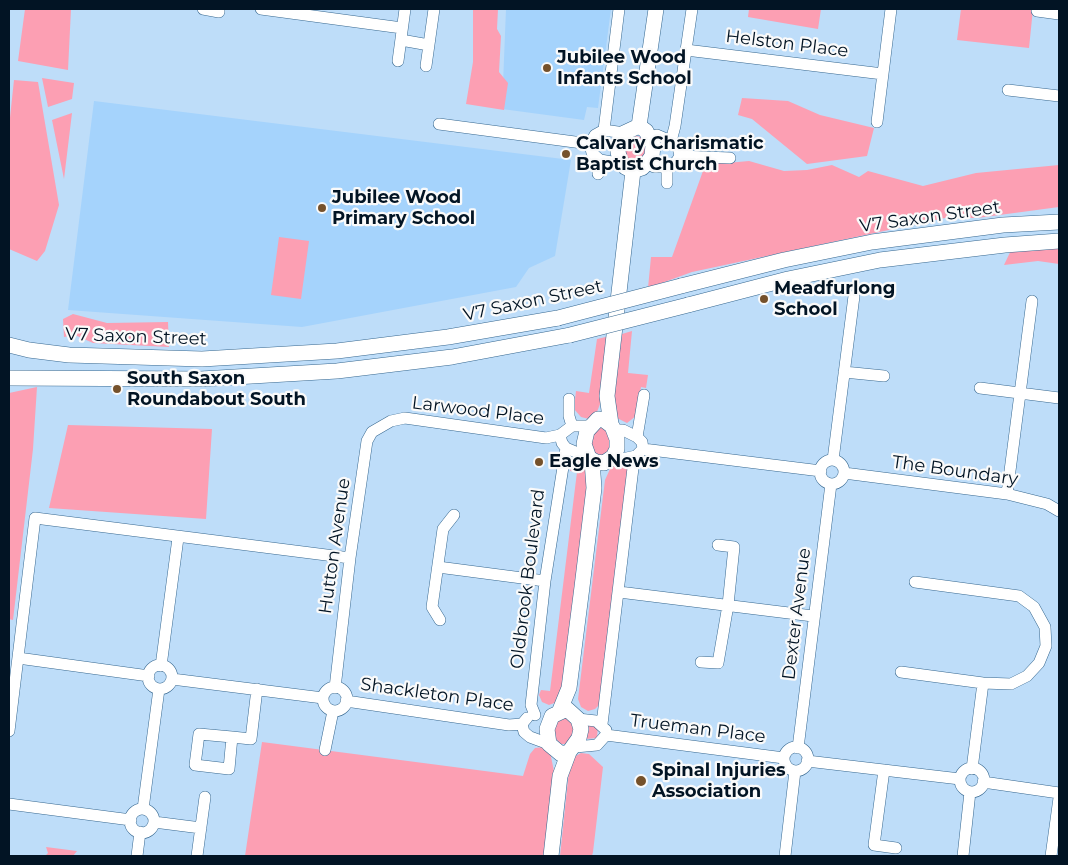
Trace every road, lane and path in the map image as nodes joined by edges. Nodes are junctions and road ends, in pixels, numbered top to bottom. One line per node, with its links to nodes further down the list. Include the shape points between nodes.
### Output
1 (203, 9): 2 (street, via 219,12)
2 (219, 9)
3 (261, 9): 12 (street)
4 (405, 9): 12 (street)
5 (434, 9): 13 (street)
6 (619, 9): 23 (street)
7 (656, 9): 22 (street)
8 (692, 9): 14 (street)
9 (891, 9): 17 (street)
10 (1036, 11): 11 (street)
11 (1059, 14)
12 (401, 34): 13 (street); 15 (street)
13 (429, 45): 16 (street)
14 (686, 50): 17 (street, Helston Place); 26 (street)
15 (398, 61)
16 (426, 66)
17 (883, 74): 20 (street)
18 (1008, 90): 19 (street)
19 (1059, 96)
20 (876, 122)
21 (439, 124): 27 (street)
22 (639, 126): 24 (street); 25 (street)
23 (604, 130): 24 (street); 27 (street, via 595,135)
24 (624, 134): 31 (street, via 619,142)
25 (651, 138): 26 (street, via 657,135); 32 (street, via 652,150)
26 (671, 141): 28 (street, via 678,147)
27 (590, 144): 30 (street, via 592,153)
28 (680, 156): 29 (street); 33 (street)
29 (730, 158)
30 (600, 160): 31 (street); 35 (street)
31 (620, 160): 34 (street)
32 (647, 163): 33 (street, via 654,167); 34 (street)
33 (667, 167): 36 (street)
34 (633, 171): 51 (street)
35 (598, 174)
36 (667, 183)
37 (1059, 222): 41 (street, V7 Saxon Street, bridge, via 948,231 872,242 784,260 558,318 448,337 337,351 202,359 69,355)
38 (1059, 241): 44 (street, V7 Saxon Street, bridge, via 880,260 788,279 570,335 452,357 337,371 201,378)
39 (854, 296): 42 (street)
40 (1032, 301): 46 (street)
41 (9, 344)
42 (844, 372): 43 (street); 59 (street)
43 (884, 376)
44 (9, 378)
45 (980, 388): 46 (street)
46 (1020, 393): 48 (street); 63 (street)
47 (644, 395): 54 (street)
48 (1059, 398)
49 (569, 399): 52 (street)
50 (391, 420): 53 (street, Larwood Place, via 405,418 546,438); 68 (street, Hutton Avenue, via 372,432 367,441)
51 (603, 425): 52 (street); 54 (street); 58 (street, via 585,436); 58 (street, via 617,449)
52 (572, 426): 53 (street, Larwood Place)
53 (560, 435): 55 (street, Larwood Place)
54 (638, 437): 56 (street)
55 (566, 448): 58 (street); 70 (street, Oldbrook Boulevard)
56 (643, 449): 57 (street); 60 (street)
57 (629, 458): 58 (street); 72 (street, via 633,468)
58 (599, 459): 90 (street)
59 (833, 460): 60 (street, via 824,464); 61 (street, via 840,463)
60 (821, 471): 62 (street, via 822,478)
61 (844, 474): 62 (street); 63 (street, The Boundary)
62 (831, 484): 74 (street, Dexter Avenue)
63 (1007, 494): 64 (street, The Boundary, via 1047,504)
64 (1059, 511)
65 (454, 516): 69 (street, via 443,529)
66 (178, 538): 68 (street); 76 (street, via 35,518); 78 (street)
67 (718, 545): 73 (street, via 734,547)
68 (350, 558): 83 (street, Hutton Avenue)
69 (438, 567): 70 (street); 75 (street, via 432,607)
70 (545, 582): 89 (street, Oldbrook Boulevard, via 531,705)
71 (915, 582): 82 (street, via 1019,596 1034,607 1046,627 1046,646 1039,663 1027,676 1011,684)
72 (619, 592): 73 (street); 92 (street)
73 (728, 605): 74 (street); 77 (street, via 718,663)
74 (814, 616): 96 (street, Dexter Avenue)
75 (440, 620)
76 (18, 658): 80 (street); 93 (street)
77 (701, 662)
78 (161, 666): 80 (street, via 153,668); 81 (street, via 169,670)
79 (902, 672): 82 (street)
80 (149, 676): 84 (street, via 151,684)
81 (172, 679): 84 (street, via 167,687); 85 (street)
82 (983, 683): 101 (street)
83 (336, 688): 86 (street, via 327,690); 87 (street, via 344,692)
84 (159, 689): 112 (street)
85 (257, 690): 86 (street); 94 (street, via 250,739)
86 (323, 698): 88 (street, via 325,706)
87 (346, 701): 88 (street, via 342,708); 91 (street, Shackleton Place)
88 (333, 711): 97 (street)
89 (535, 715): 90 (street, Trueman Place); 91 (street, via 529,716)
90 (566, 715): 92 (street, Trueman Place, via 596,721); 95 (street, via 546,729); 98 (street, via 580,729 580,738)
91 (522, 724): 95 (street, via 530,738)
92 (604, 730): 98 (street, via 597,745); 99 (street, Trueman Place)
93 (9, 731)
94 (232, 737)
95 (551, 747): 98 (street, via 561,754); 104 (street)
96 (798, 748): 99 (street, via 791,749); 100 (street, via 805,752)
97 (325, 750)
98 (572, 750): 104 (street)
99 (784, 758): 103 (street, via 788,768)
100 (807, 760): 102 (street); 103 (street, via 805,767)
101 (972, 768): 105 (street, via 964,771); 106 (street, via 981,773)
102 (884, 770): 105 (street); 117 (street, via 874,845)
103 (795, 771): 121 (street)
104 (560, 776): 120 (street)
105 (960, 779): 107 (street, via 962,787)
106 (983, 782): 107 (street, via 979,789); 108 (street)
107 (970, 792): 122 (street)
108 (1059, 793)
109 (205, 797): 115 (street)
110 (1059, 798): 123 (street)
111 (9, 804): 113 (street)
112 (143, 809): 113 (street, via 135,812); 114 (street, via 151,814)
113 (131, 820): 116 (street, via 132,827)
114 (154, 822): 115 (street); 116 (street, via 150,829)
115 (201, 828): 119 (street)
116 (140, 832): 118 (street)
117 (896, 848)
118 (137, 856)
119 (197, 856)
120 (551, 856)
121 (785, 856)
122 (963, 856)
123 (1050, 856)

